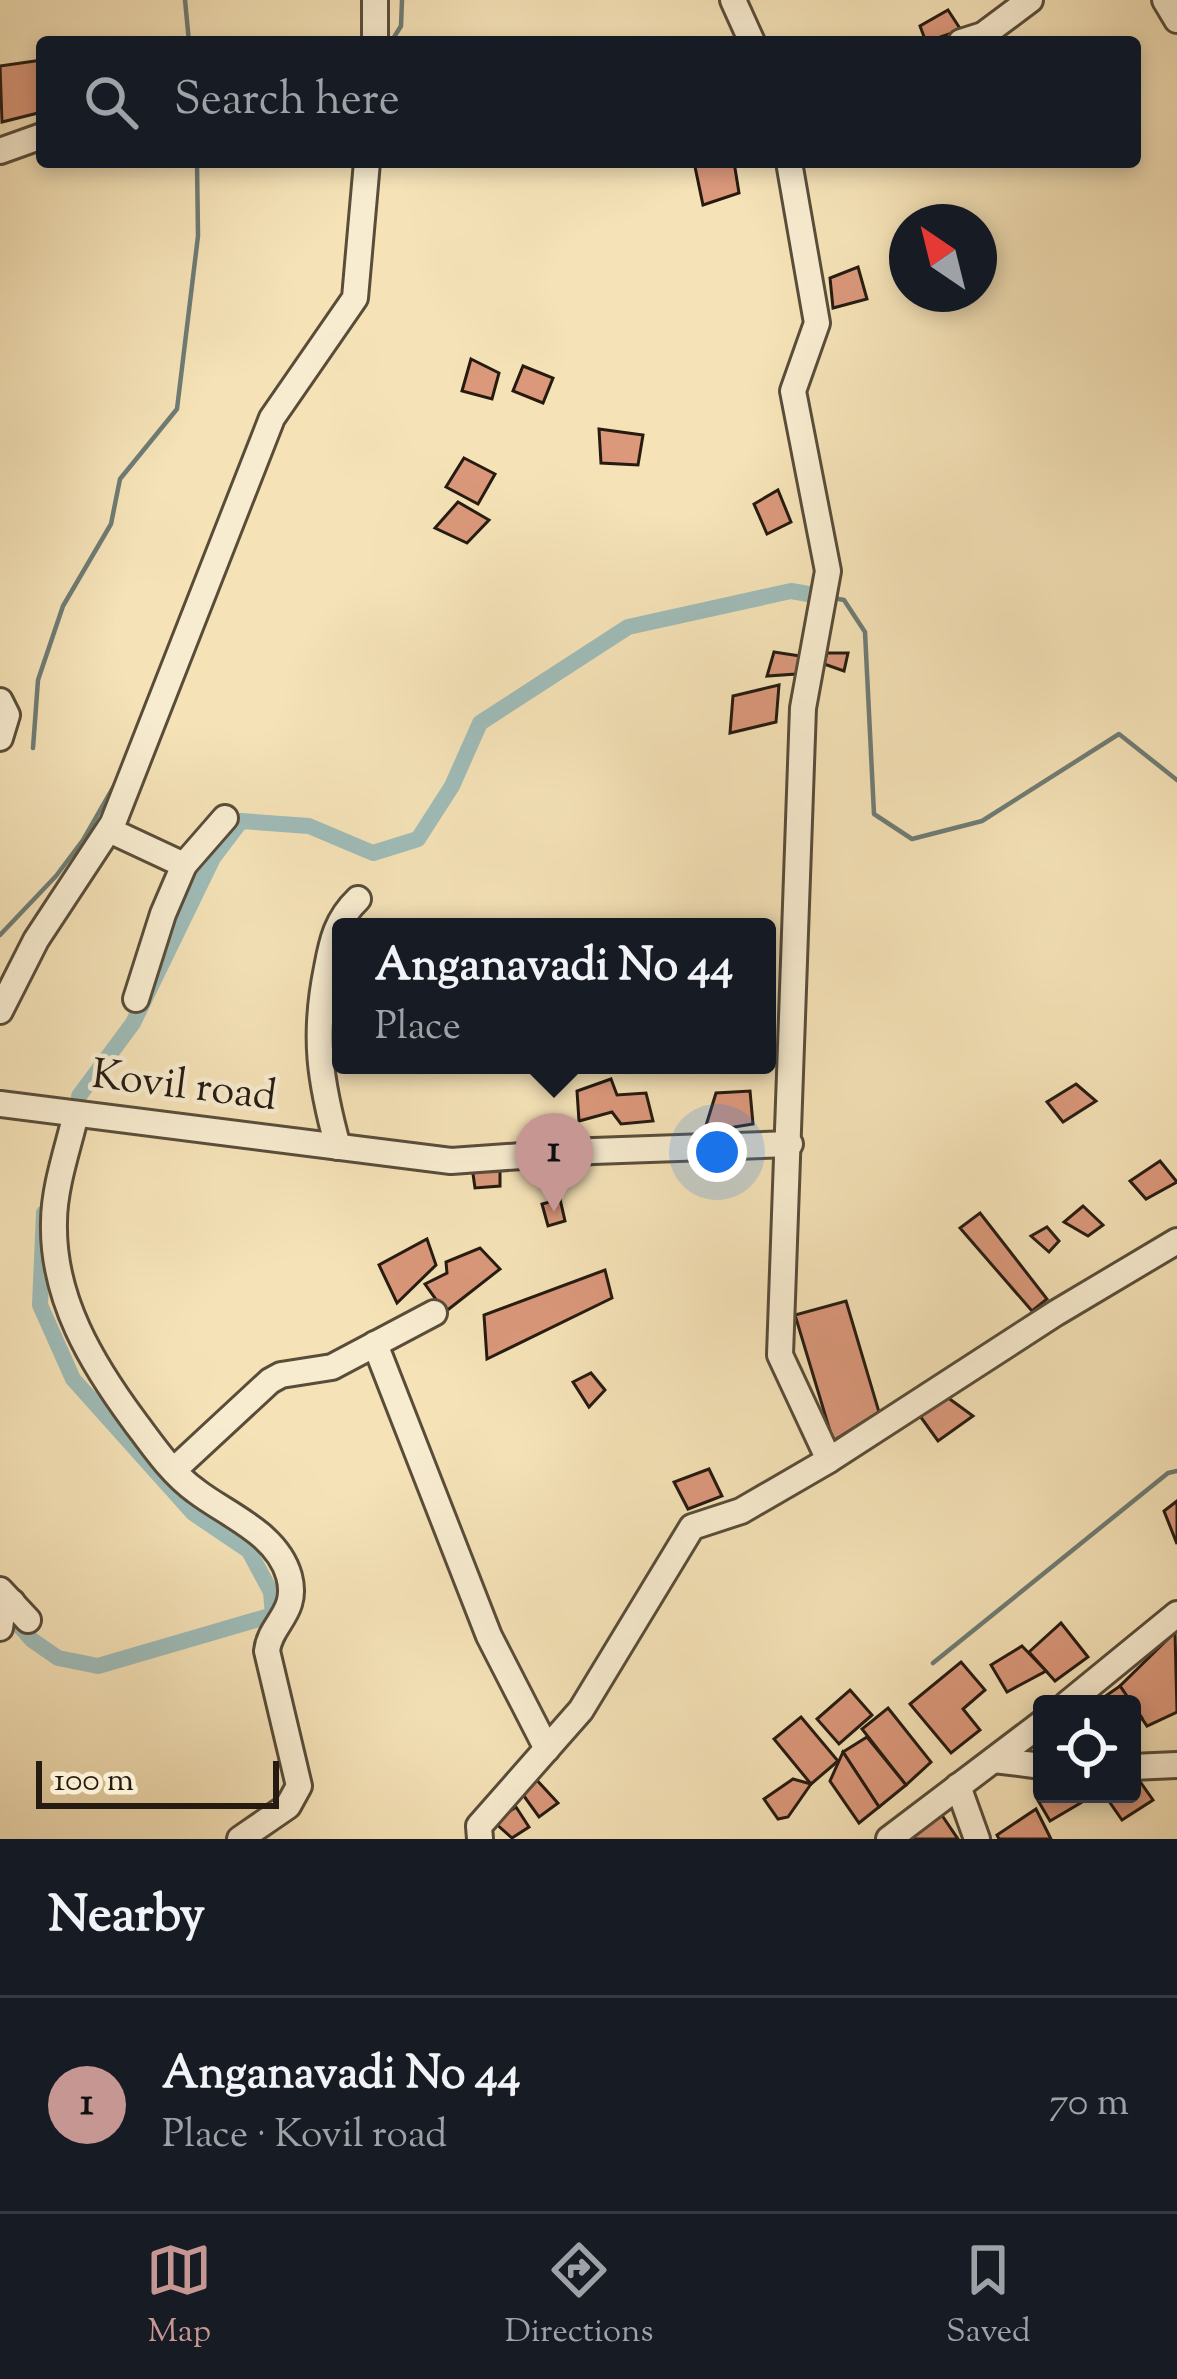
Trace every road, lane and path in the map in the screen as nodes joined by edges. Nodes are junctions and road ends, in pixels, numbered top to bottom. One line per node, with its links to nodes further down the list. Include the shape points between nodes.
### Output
1 (375, 0): 6 (street)
2 (733, 0): 7 (street)
3 (1030, 0): 8 (street)
4 (1166, 0): 5 (street)
5 (1177, 20)
6 (375, 36)
7 (749, 36)
8 (980, 36)
9 (36, 138): 10 (street)
10 (0, 151)
11 (366, 168): 16 (street, via 355,298 272,418)
12 (791, 168): 25 (street, via 817,323 793,391 828,571 803,708)
13 (0, 701): 14 (street, via 7,715)
14 (0, 738)
15 (224, 818): 17 (street)
16 (109, 830): 17 (street); 22 (street)
17 (184, 865): 21 (street)
18 (358, 899): 19 (street)
19 (343, 918)
20 (332, 947): 26 (street, via 317,1056)
21 (136, 999)
22 (0, 1011)
23 (0, 1104): 24 (street, Kovil road)
24 (76, 1114): 26 (street, Kovil road); 31 (street, via 53,1218 63,1286 94,1366)
25 (790, 1144): 26 (street, Kovil road, via 451,1161); 30 (street, via 780,1355)
26 (338, 1147)
27 (1177, 1241): 30 (street)
28 (434, 1312): 29 (street)
29 (375, 1344): 31 (street, via 332,1367 270,1381); 37 (street, via 489,1636)
30 (830, 1460): 37 (street, via 741,1511 692,1527 581,1710)
31 (174, 1470): 44 (street, via 276,1550 289,1576 287,1614 267,1651 298,1786 288,1806)
32 (13, 1604): 34 (street)
33 (1177, 1614): 35 (street)
34 (0, 1628)
35 (1078, 1695)
36 (1033, 1730): 38 (street)
37 (547, 1749): 43 (street)
38 (994, 1760): 39 (street); 42 (street)
39 (1033, 1765)
40 (1177, 1766): 41 (street)
41 (1141, 1767)
42 (958, 1786): 45 (street); 46 (street)
43 (474, 1835)
44 (240, 1839)
45 (889, 1839)
46 (977, 1839)

